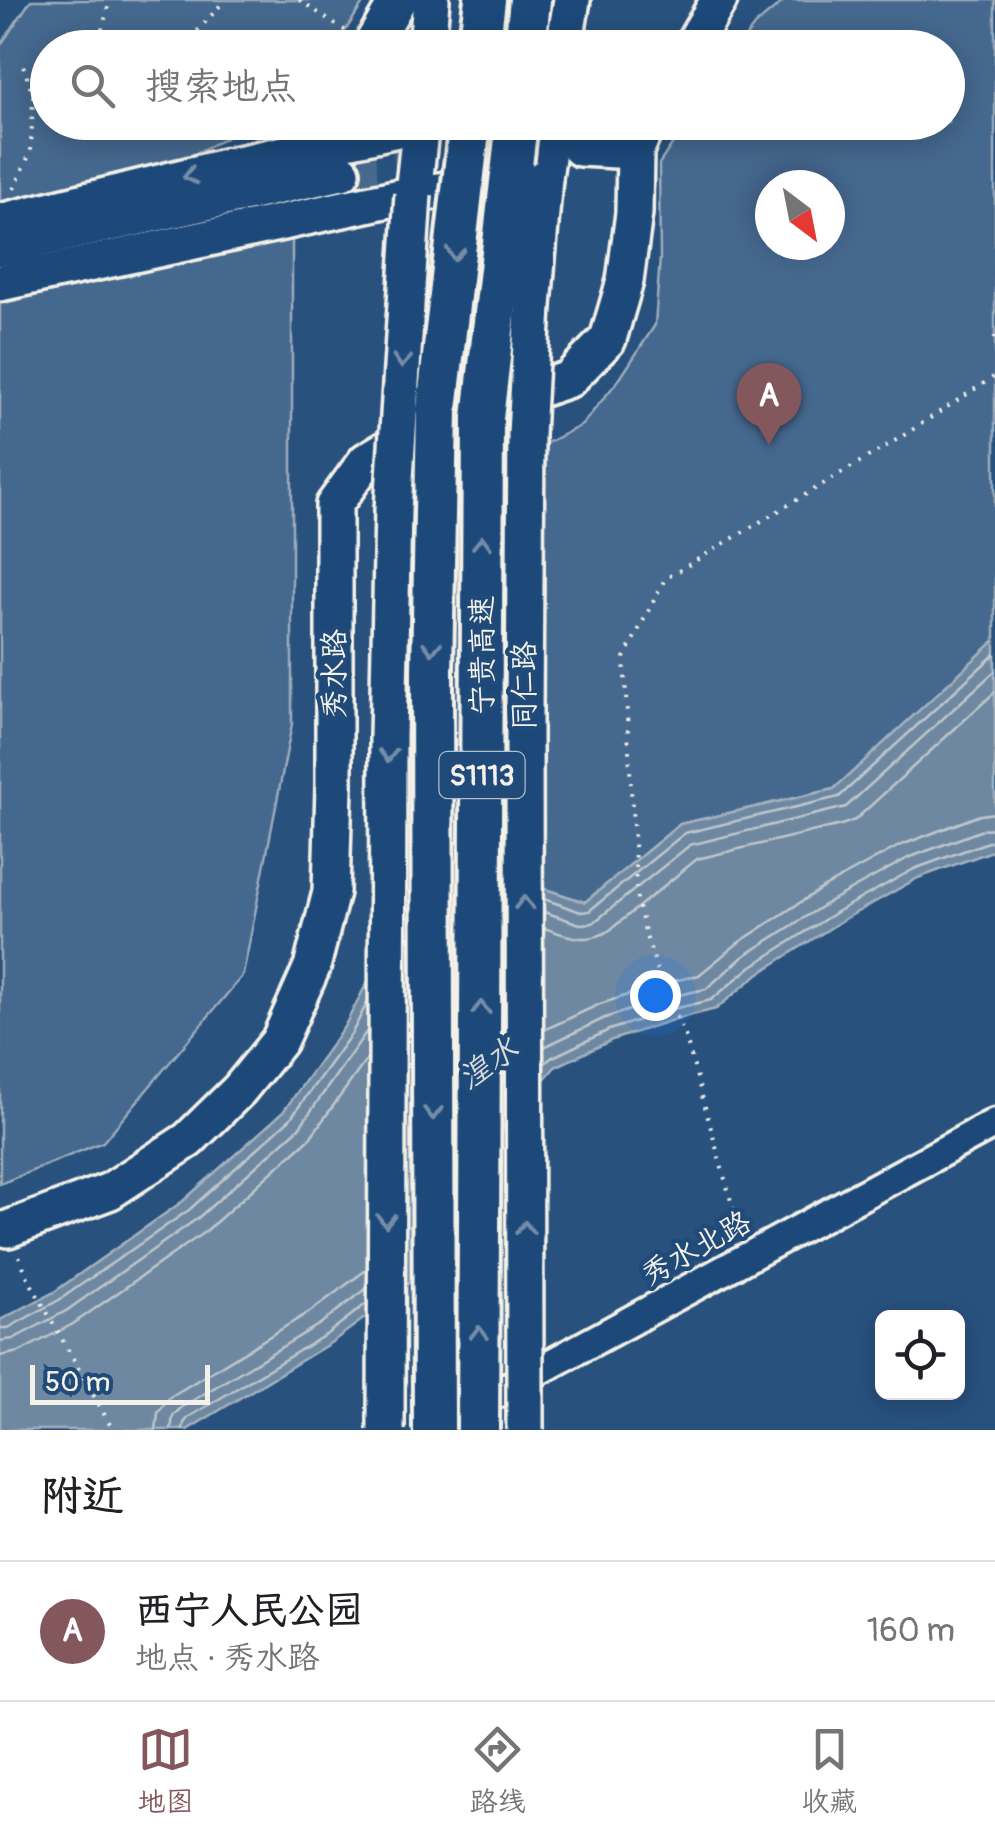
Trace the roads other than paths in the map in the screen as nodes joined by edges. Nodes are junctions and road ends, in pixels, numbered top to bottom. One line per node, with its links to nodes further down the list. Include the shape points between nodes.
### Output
1 (398, 0): 7 (main road)
2 (431, 0): 8 (main road)
3 (485, 0): 9 (highway)
4 (530, 0): 10 (highway)
5 (572, 0): 11 (main road)
6 (720, 0): 12 (main road)
7 (380, 30)
8 (428, 30)
9 (481, 30)
10 (526, 30)
11 (567, 30)
12 (702, 30)
13 (272, 140): 22 (main road)
14 (345, 140): 22 (main road)
15 (419, 140): 25 (main road)
16 (468, 140): 32 (highway, 宁贵高速 / S1113, one-way to 32, bridge, via 438,408)
17 (514, 140): 33 (highway, 宁贵高速 / S1113, one-way to 17, bridge, via 483,418)
18 (549, 140): 24 (main road, 同仁路)
19 (625, 140): 21 (main road)
20 (642, 140): 30 (main road, 秀水路, via 626,281 608,339 569,379 416,431 366,461 334,505 330,892 312,967 278,1040 188,1140 110,1191)
21 (580, 148)
22 (233, 165): 26 (main road, one-way to 26)
23 (342, 172): 27 (main road)
24 (544, 178): 25 (main road); 34 (main road, 同仁路, one-way to 24, bridge, via 526,435)
25 (413, 194): 28 (main road); 31 (main road, one-way to 31, bridge, via 392,548)
26 (4, 212)
27 (0, 248)
28 (0, 283)
29 (995, 1124): 32 (street, 秀水北路)
30 (4, 1230)
31 (386, 1430)
32 (432, 1430)
33 (478, 1430)
34 (525, 1430)

